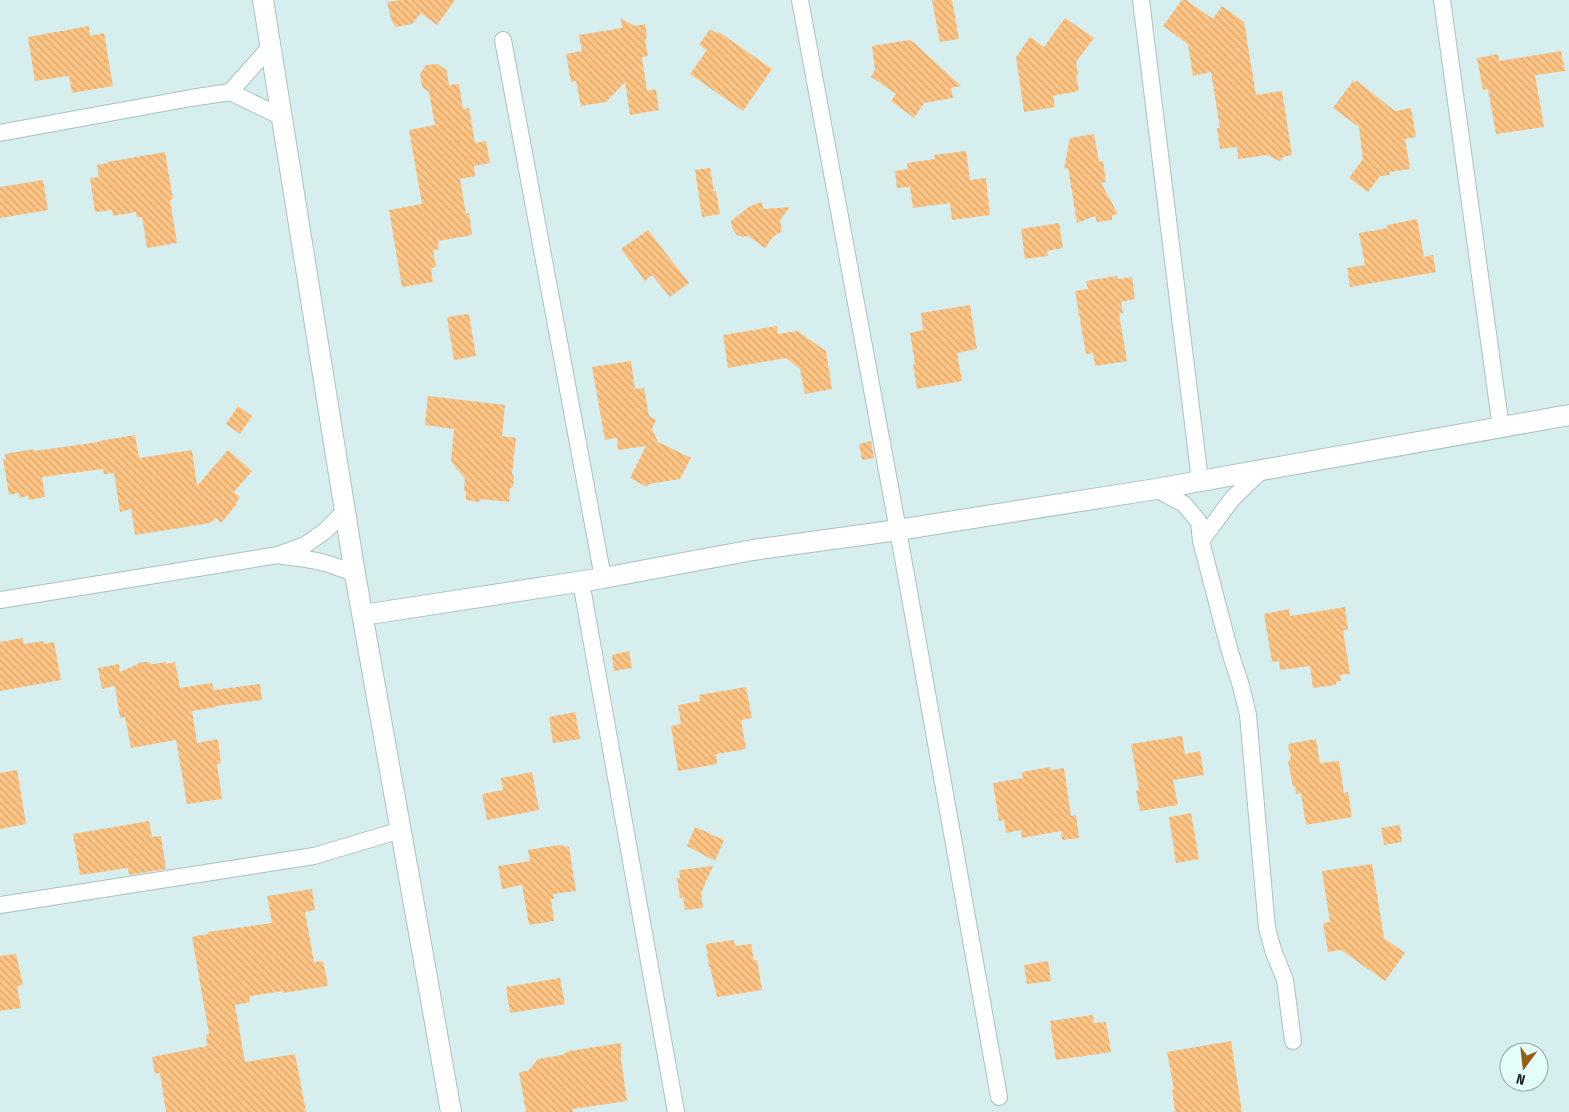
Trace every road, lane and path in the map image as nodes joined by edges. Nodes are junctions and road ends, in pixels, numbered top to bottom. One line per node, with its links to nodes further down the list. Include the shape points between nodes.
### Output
1 (263, 0): 6 (street)
2 (800, 0): 16 (street)
3 (1141, 0): 13 (street)
4 (1442, 0): 11 (street)
5 (503, 40): 20 (street)
6 (271, 46): 7 (street); 8 (street)
7 (230, 92): 8 (street); 9 (street)
8 (282, 118): 15 (street)
9 (0, 133)
10 (1569, 415): 11 (street)
11 (1502, 428): 12 (street)
12 (1263, 469): 13 (street); 17 (street, via 1232,499)
13 (1200, 480): 14 (street)
14 (1156, 489): 16 (street); 17 (street, via 1184,504 1199,522)
15 (345, 511): 18 (street, via 325,531); 19 (street)
16 (898, 530): 20 (street, via 753,550); 27 (street)
17 (1201, 541): 26 (street, via 1248,715 1268,928 1285,980)
18 (278, 555): 19 (street, via 311,558); 22 (street)
19 (355, 574): 23 (street)
20 (603, 578): 21 (street)
21 (581, 582): 23 (street); 29 (street)
22 (0, 600)
23 (363, 615): 24 (street)
24 (401, 830): 25 (street, via 314,856); 28 (street)
25 (0, 905)
26 (1293, 1042)
27 (999, 1097)
28 (451, 1112)
29 (676, 1112)

